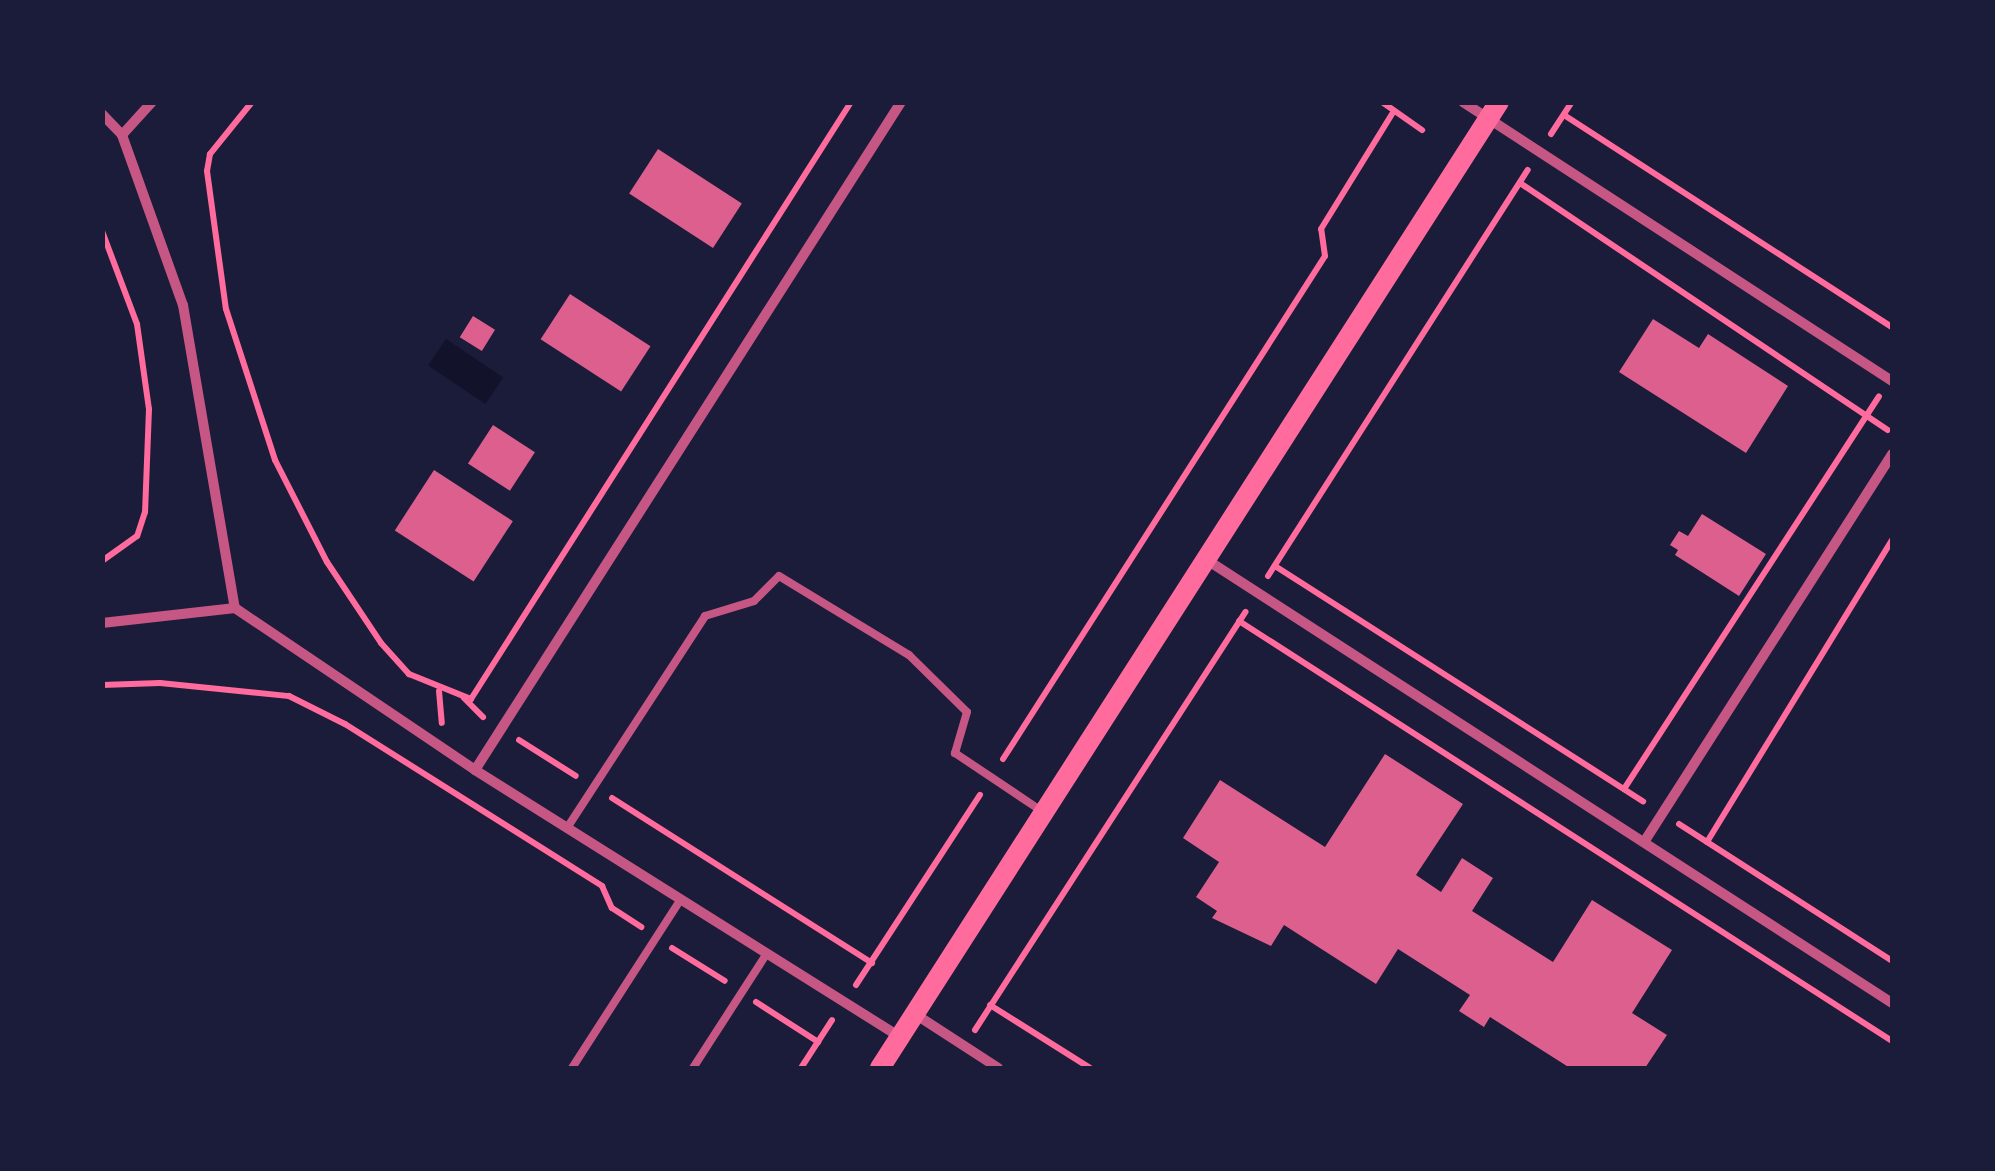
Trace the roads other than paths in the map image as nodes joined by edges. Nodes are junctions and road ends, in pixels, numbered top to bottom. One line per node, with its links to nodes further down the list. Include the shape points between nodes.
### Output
1 (152, 102): 6 (street)
2 (902, 102): 12 (street)
3 (1463, 102): 4 (street)
4 (1494, 110): 7 (street); 9 (main road)
5 (102, 114): 6 (street)
6 (122, 135): 10 (street, via 183,305)
7 (1891, 380)
8 (1892, 454): 15 (street)
9 (1207, 560): 13 (main road); 15 (street)
10 (235, 608): 11 (street); 12 (street)
11 (102, 624)
12 (475, 770): 14 (street)
13 (1044, 812): 14 (lane, via 955,753 967,712 909,655 779,576 754,601 705,616); 19 (main road)
14 (567, 828): 16 (street)
15 (1646, 839): 18 (street)
16 (681, 899): 17 (street); 21 (lane)
17 (767, 953): 20 (street); 22 (lane)
18 (1892, 1003)
19 (914, 1014): 20 (main road); 24 (street)
20 (900, 1037): 23 (main road)
21 (572, 1068)
22 (693, 1068)
23 (880, 1068)
24 (998, 1068)

